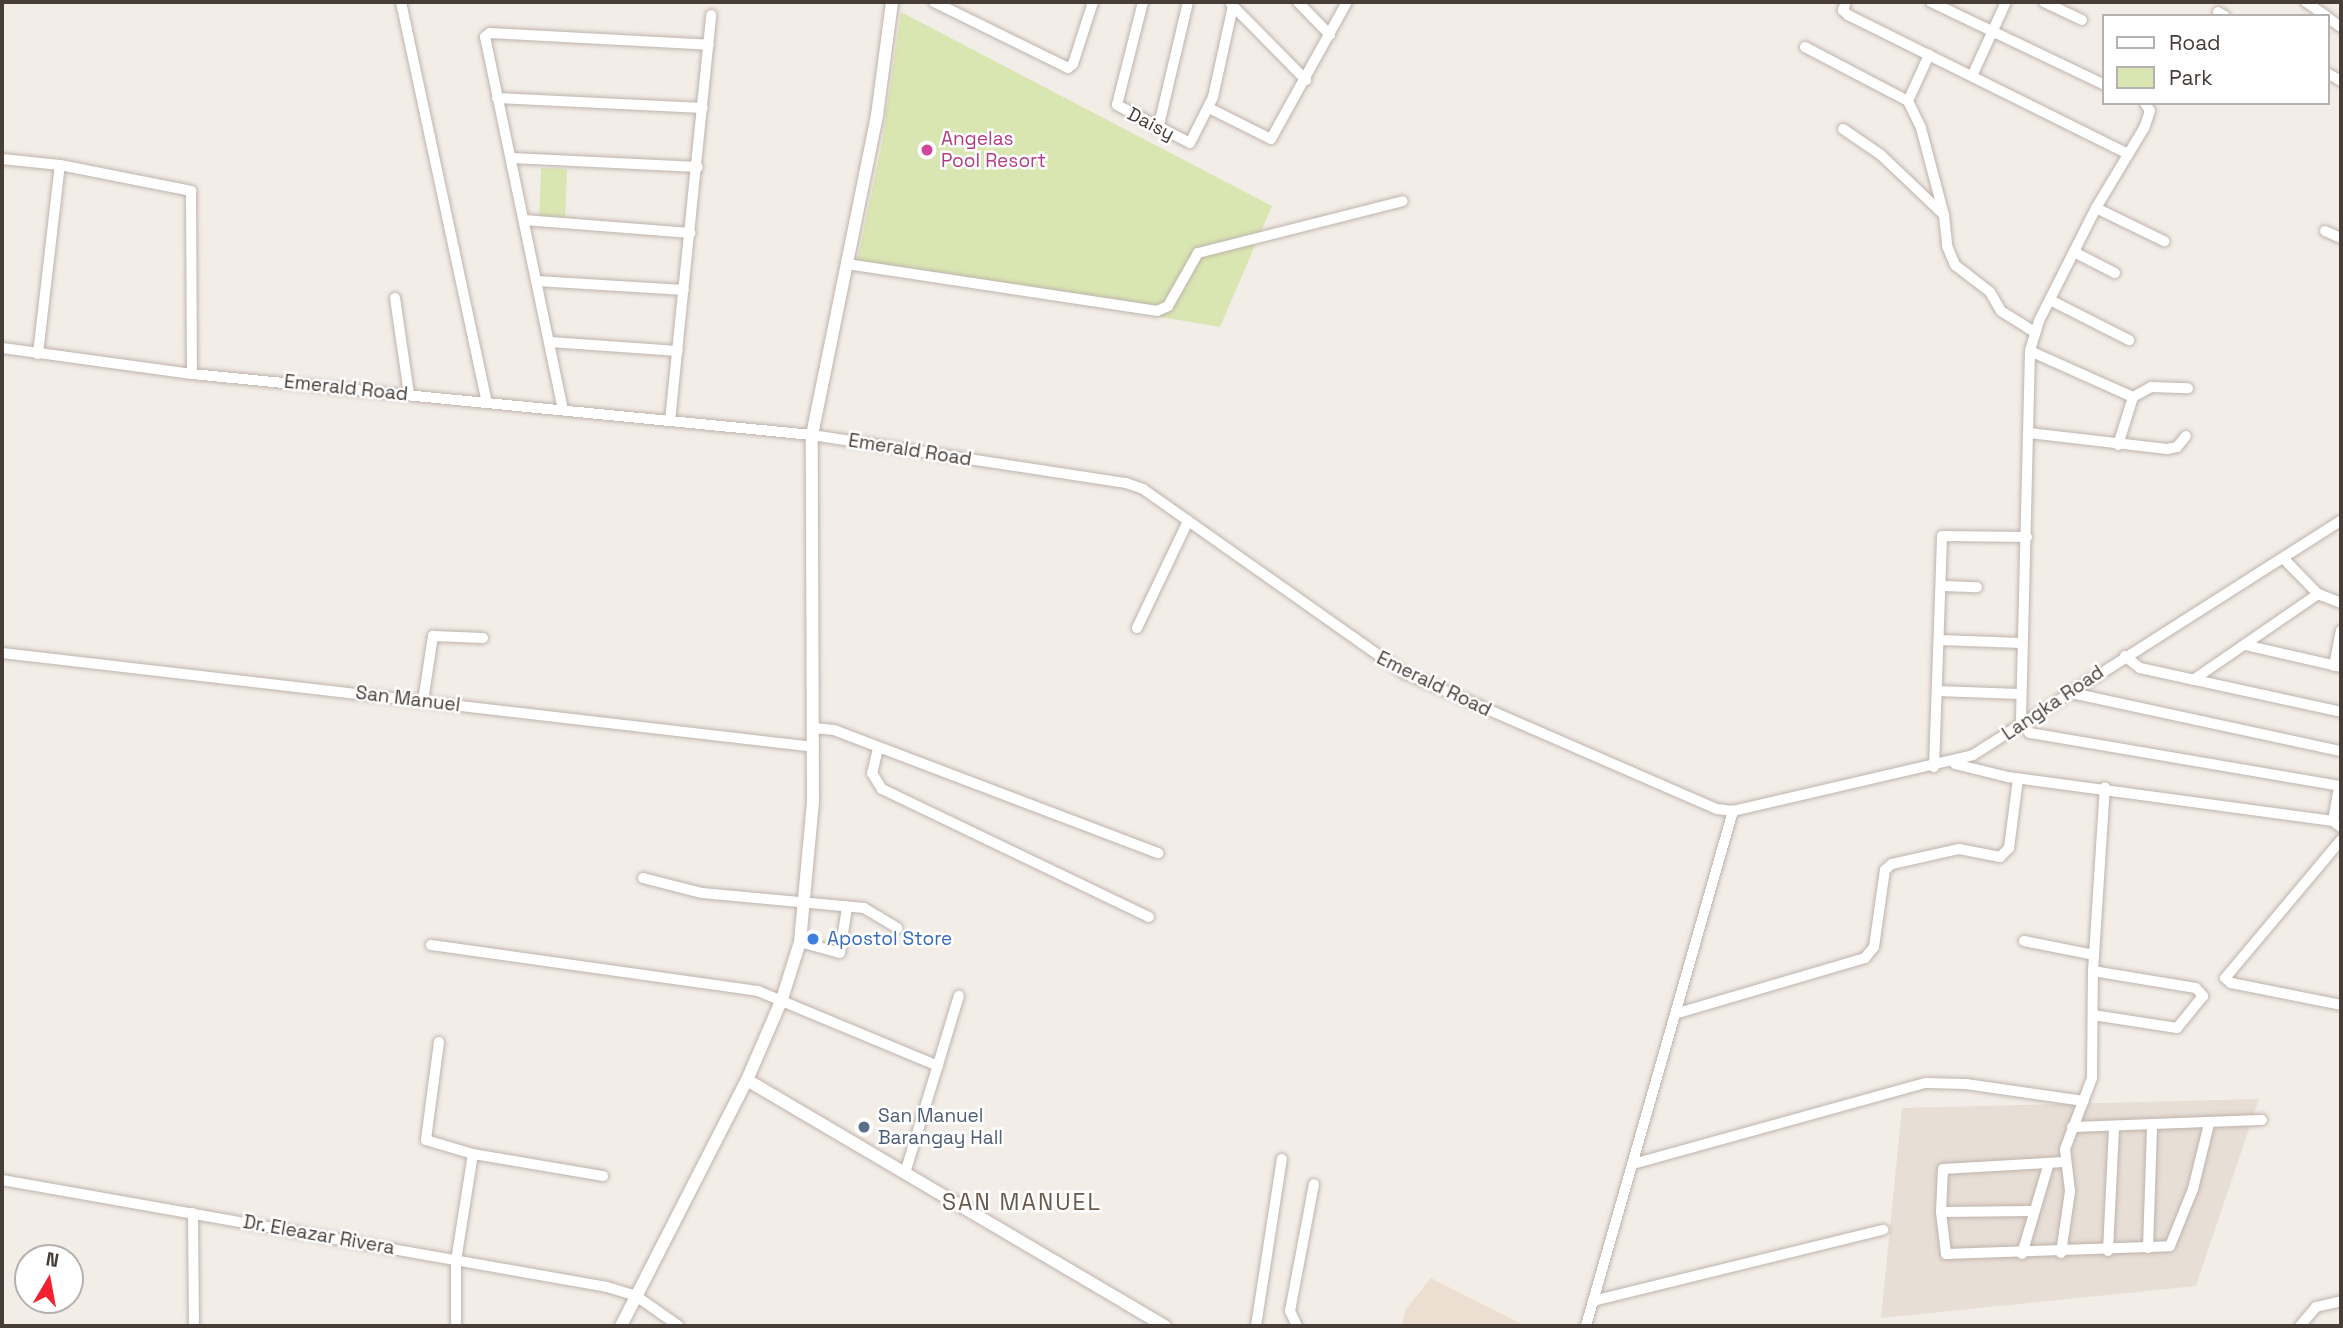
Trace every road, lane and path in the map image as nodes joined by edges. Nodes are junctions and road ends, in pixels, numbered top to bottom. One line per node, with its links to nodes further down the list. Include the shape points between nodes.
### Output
1 (401, 2): 64 (street)
2 (892, 2): 47 (street, via 881,90)
3 (934, 2): 4 (street, via 1068,68)
4 (1093, 2)
5 (1143, 2): 31 (street, Daisy, via 1117,105)
6 (1188, 2): 31 (street)
7 (1298, 2): 19 (street)
8 (1347, 2): 19 (street)
9 (1846, 2): 22 (street, via 1843,10 1848,15)
10 (1931, 2): 18 (street)
11 (2006, 2): 18 (street)
12 (2044, 2): 17 (street)
13 (2306, 2): 15 (street)
14 (1231, 4): 24 (street); 30 (street, Daisy)
15 (2323, 14)
16 (711, 15): 20 (street)
17 (2082, 20)
18 (1991, 32): 23 (street); 25 (street)
19 (1330, 35): 24 (street)
20 (709, 46): 26 (street, via 488,34 485,39); 29 (street)
21 (1804, 47): 27 (street)
22 (1929, 55): 23 (street); 27 (street)
23 (1973, 75): 33 (street)
24 (1306, 80): 30 (street, via 1271,139)
25 (2102, 84)
26 (497, 98): 29 (street); 34 (street)
27 (1908, 101): 40 (street, via 1921,128)
28 (2146, 105): 33 (street, via 2150,111 2144,128)
29 (703, 108): 37 (street)
30 (1209, 108): 31 (street, Daisy, via 1192,142)
31 (1158, 129)
32 (1843, 129): 40 (street, via 1881,155)
33 (2126, 153): 39 (street)
34 (512, 158): 37 (street); 41 (street)
35 (2, 159): 36 (street)
36 (60, 165): 59 (street); 60 (street, via 191,191)
37 (698, 167): 43 (street)
38 (1404, 201): 47 (street, via 1198,253 1168,306 1157,311)
39 (2096, 208): 45 (street); 46 (street)
40 (1944, 215): 53 (street, via 1947,246 1960,271 1990,292 2001,311)
41 (524, 220): 43 (street); 49 (street)
42 (2325, 231): 44 (street)
43 (690, 233): 50 (street)
44 (2341, 238)
45 (2165, 242)
46 (2074, 252): 48 (street); 52 (street)
47 (847, 264): 68 (street)
48 (2115, 273)
49 (537, 281): 50 (street); 55 (street)
50 (684, 289): 57 (street)
51 (395, 298): 62 (street)
52 (2050, 300): 53 (street); 54 (street)
53 (2035, 332): 58 (street)
54 (2129, 340)
55 (550, 342): 57 (street); 65 (street)
56 (2, 348): 59 (street, Emerald Road)
57 (678, 351): 66 (street)
58 (2031, 351): 63 (street); 67 (street)
59 (38, 354): 60 (street, Emerald Road)
60 (192, 374): 62 (street, Emerald Road)
61 (2188, 388): 63 (street, via 2151,387)
62 (409, 394): 64 (street, Emerald Road)
63 (2133, 397): 70 (street)
64 (486, 402): 65 (street, Emerald Road)
65 (563, 410): 66 (street, Emerald Road)
66 (670, 421): 68 (street, Emerald Road)
67 (2029, 433): 70 (street); 73 (street)
68 (812, 435): 72 (street, Emerald Road, via 1126,483); 95 (street)
69 (2186, 436): 70 (street, via 2172,449)
70 (2118, 445)
71 (2341, 520): 74 (street, Langka Road)
72 (1188, 521): 79 (street); 104 (street, Emerald Road, via 1404,673)
73 (2027, 537): 75 (street, via 1945,534); 83 (street)
74 (2284, 559): 77 (street); 86 (street, Langka Road)
75 (1942, 586): 76 (street); 82 (street)
76 (1977, 587)
77 (2318, 594): 78 (street); 84 (street)
78 (2341, 603)
79 (1137, 628)
80 (2341, 631): 87 (street)
81 (483, 638): 92 (street, via 433,636)
82 (1939, 640): 83 (street); 89 (street)
83 (2022, 643): 91 (street)
84 (2245, 645): 87 (street); 88 (street)
85 (2, 653): 92 (street, San Manuel)
86 (2125, 656): 88 (street, via 2136,666); 90 (street, Langka Road)
87 (2338, 666)
88 (2193, 680): 93 (street)
89 (1937, 691): 91 (street); 100 (street)
90 (2067, 692): 94 (street, Langka Road); 98 (street)
91 (2019, 694): 94 (street)
92 (423, 701): 96 (street, San Manuel)
93 (2341, 712)
94 (2021, 724): 99 (street, Langka Road); 102 (street, via 2031,733)
95 (814, 728): 96 (street); 97 (street, via 834,730)
96 (814, 747): 109 (street)
97 (878, 748): 107 (street); 111 (street, via 872,774 882,789)
98 (2341, 751)
99 (1954, 763): 100 (street, Langka Road); 101 (street)
100 (1934, 767): 104 (street, Langka Road)
101 (2018, 779): 103 (street); 121 (street, via 2009,848 2000,857 1959,849 1892,864 1885,870 1874,947 1865,958)
102 (2340, 786): 105 (street)
103 (2105, 787): 105 (street); 116 (street)
104 (1733, 811): 121 (street)
105 (2337, 824)
106 (2341, 840): 120 (street, via 2225,978 2231,983)
107 (1158, 853)
108 (643, 878): 109 (street, via 702,893)
109 (806, 903): 110 (street); 114 (street)
110 (847, 907): 112 (street, via 871,911); 114 (street, via 841,953)
111 (1149, 917)
112 (897, 928)
113 (2024, 941): 116 (street)
114 (800, 942): 119 (street)
115 (431, 945): 119 (street, via 746,988)
116 (2094, 955): 117 (street)
117 (2092, 971): 122 (street); 122 (street, via 2196,988 2203,996 2177,1028)
118 (959, 996): 124 (street)
119 (782, 999): 124 (street); 125 (street)
120 (2341, 1005)
121 (1678, 1013): 136 (street)
122 (2093, 1015): 126 (street, via 2091,1085)
123 (439, 1042): 132 (street, via 426,1140)
124 (938, 1066): 137 (street)
125 (747, 1080): 137 (street); 150 (street)
126 (2084, 1101): 130 (street); 136 (street, via 1966,1084 1926,1083)
127 (2262, 1120): 128 (street)
128 (2209, 1125): 129 (street); 145 (street, via 2175,1242)
129 (2152, 1127): 131 (street); 145 (street)
130 (2072, 1128): 131 (street); 134 (street)
131 (2114, 1128): 146 (street)
132 (473, 1154): 138 (street); 149 (street)
133 (1282, 1159): 158 (street)
134 (2064, 1162): 135 (street); 147 (street, via 2070,1191)
135 (2049, 1163): 141 (street); 142 (street, via 1943,1169)
136 (1633, 1164): 151 (street)
137 (906, 1170): 157 (street)
138 (603, 1176)
139 (2, 1180): 143 (street, Dr. Eleazar Rivera)
140 (1314, 1184): 159 (street, via 1290,1311)
141 (2033, 1211): 142 (street); 148 (street)
142 (1941, 1212): 148 (street, via 1944,1252 1949,1256)
143 (193, 1213): 149 (street, Dr. Eleazar Rivera); 153 (street)
144 (1883, 1230): 151 (street)
145 (2148, 1248): 146 (street)
146 (2108, 1251): 147 (street)
147 (2060, 1253): 148 (street)
148 (2022, 1254)
149 (456, 1261): 150 (street, Dr. Eleazar Rivera); 154 (street)
150 (636, 1296): 155 (street); 156 (street)
151 (1593, 1301): 160 (street)
152 (2341, 1301): 161 (street, via 2316,1307)
153 (194, 1326)
154 (456, 1326)
155 (621, 1326)
156 (679, 1326)
157 (1165, 1326)
158 (1256, 1326)
159 (1297, 1326)
160 (1586, 1326)
161 (2300, 1326)

